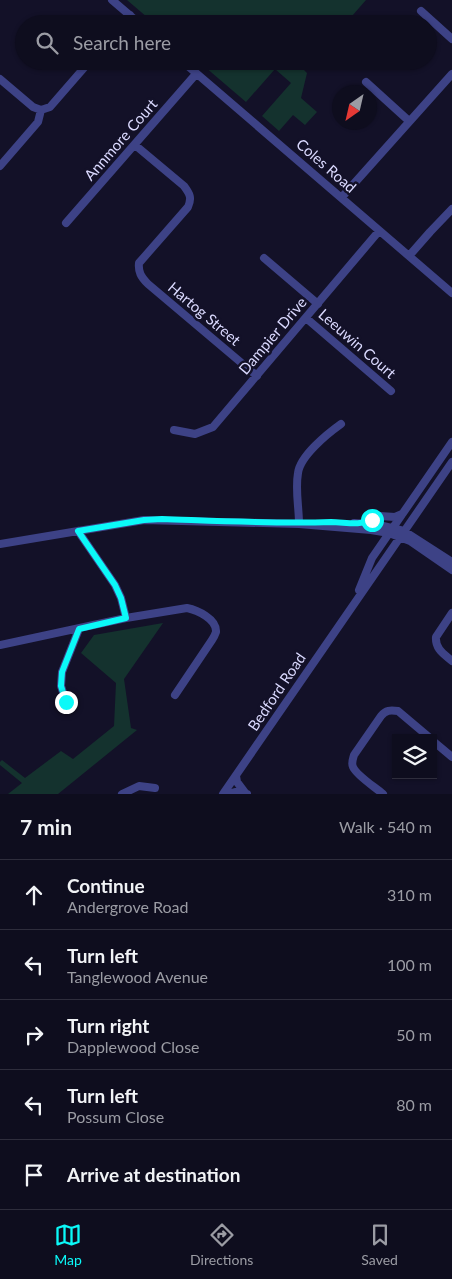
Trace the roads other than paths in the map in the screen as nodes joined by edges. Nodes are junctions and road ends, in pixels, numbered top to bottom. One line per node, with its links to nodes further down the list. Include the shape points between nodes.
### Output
1 (112, 0): 3 (street)
2 (421, 11): 4 (street)
3 (129, 15)
4 (425, 15)
5 (437, 25): 6 (street)
6 (452, 39)
7 (82, 70): 13 (street, via 50,107)
8 (192, 70): 9 (street, Coles Road)
9 (196, 74): 15 (street, Annmore Court); 17 (street, Coles Road)
10 (452, 74): 14 (street)
11 (0, 79): 13 (street)
12 (366, 82): 14 (street)
13 (40, 110): 16 (street, via 38,122)
14 (409, 121): 17 (street)
15 (135, 145): 19 (street, Annmore Court); 26 (street, Hartog Street, via 184,186 191,201 145,254 138,270 148,284)
16 (0, 166)
17 (342, 198): 20 (street, Coles Road)
18 (452, 210): 21 (street)
19 (66, 223)
20 (379, 231): 21 (street, Coles Road); 24 (street, Dampier Drive)
21 (409, 256): 23 (street, Coles Road)
22 (264, 258): 24 (street)
23 (452, 293)
24 (318, 304): 25 (street, Dampier Drive)
25 (306, 318): 26 (street, Dampier Drive); 27 (street, Leeuwin Court)
26 (256, 376): 29 (street, Dampier Drive, via 213,427 196,434)
27 (391, 391)
28 (341, 424): 33 (street, via 326,435 301,464)
29 (174, 430)
30 (452, 442): 32 (street, Bedford Road)
31 (452, 462): 37 (street, Bedford Road)
32 (403, 512): 34 (street, via 395,517 380,516); 35 (street, Bedford Road)
33 (296, 524): 34 (street); 35 (street); 36 (street, via 162,519)
34 (359, 524): 35 (street, via 379,525)
35 (391, 530): 37 (street); 41 (street, Bedford Road, via 368,564)
36 (78, 531): 38 (street); 43 (street, via 115,585)
37 (402, 534): 39 (street); 40 (street); 41 (street, Bedford Road)
38 (0, 544)
39 (452, 562)
40 (452, 570)
41 (352, 606): 52 (street, Bedford Road)
42 (452, 613): 46 (street, via 436,641 437,647)
43 (126, 618): 44 (street); 47 (street, via 187,608 195,609 214,624 216,632 212,640)
44 (79, 629): 45 (street); 48 (street, via 62,672 61,686)
45 (0, 645)
46 (452, 661)
47 (174, 695)
48 (66, 702)
49 (425, 734): 58 (street, via 398,711 384,712 381,716 354,755 352,766)
50 (437, 744): 51 (street)
51 (452, 757)
52 (236, 776): 55 (street, Bedford Road); 57 (street)
53 (155, 788): 54 (street, via 139,786)
54 (122, 794)
55 (223, 794)
56 (228, 794): 57 (street)
57 (247, 794)
58 (383, 794)

